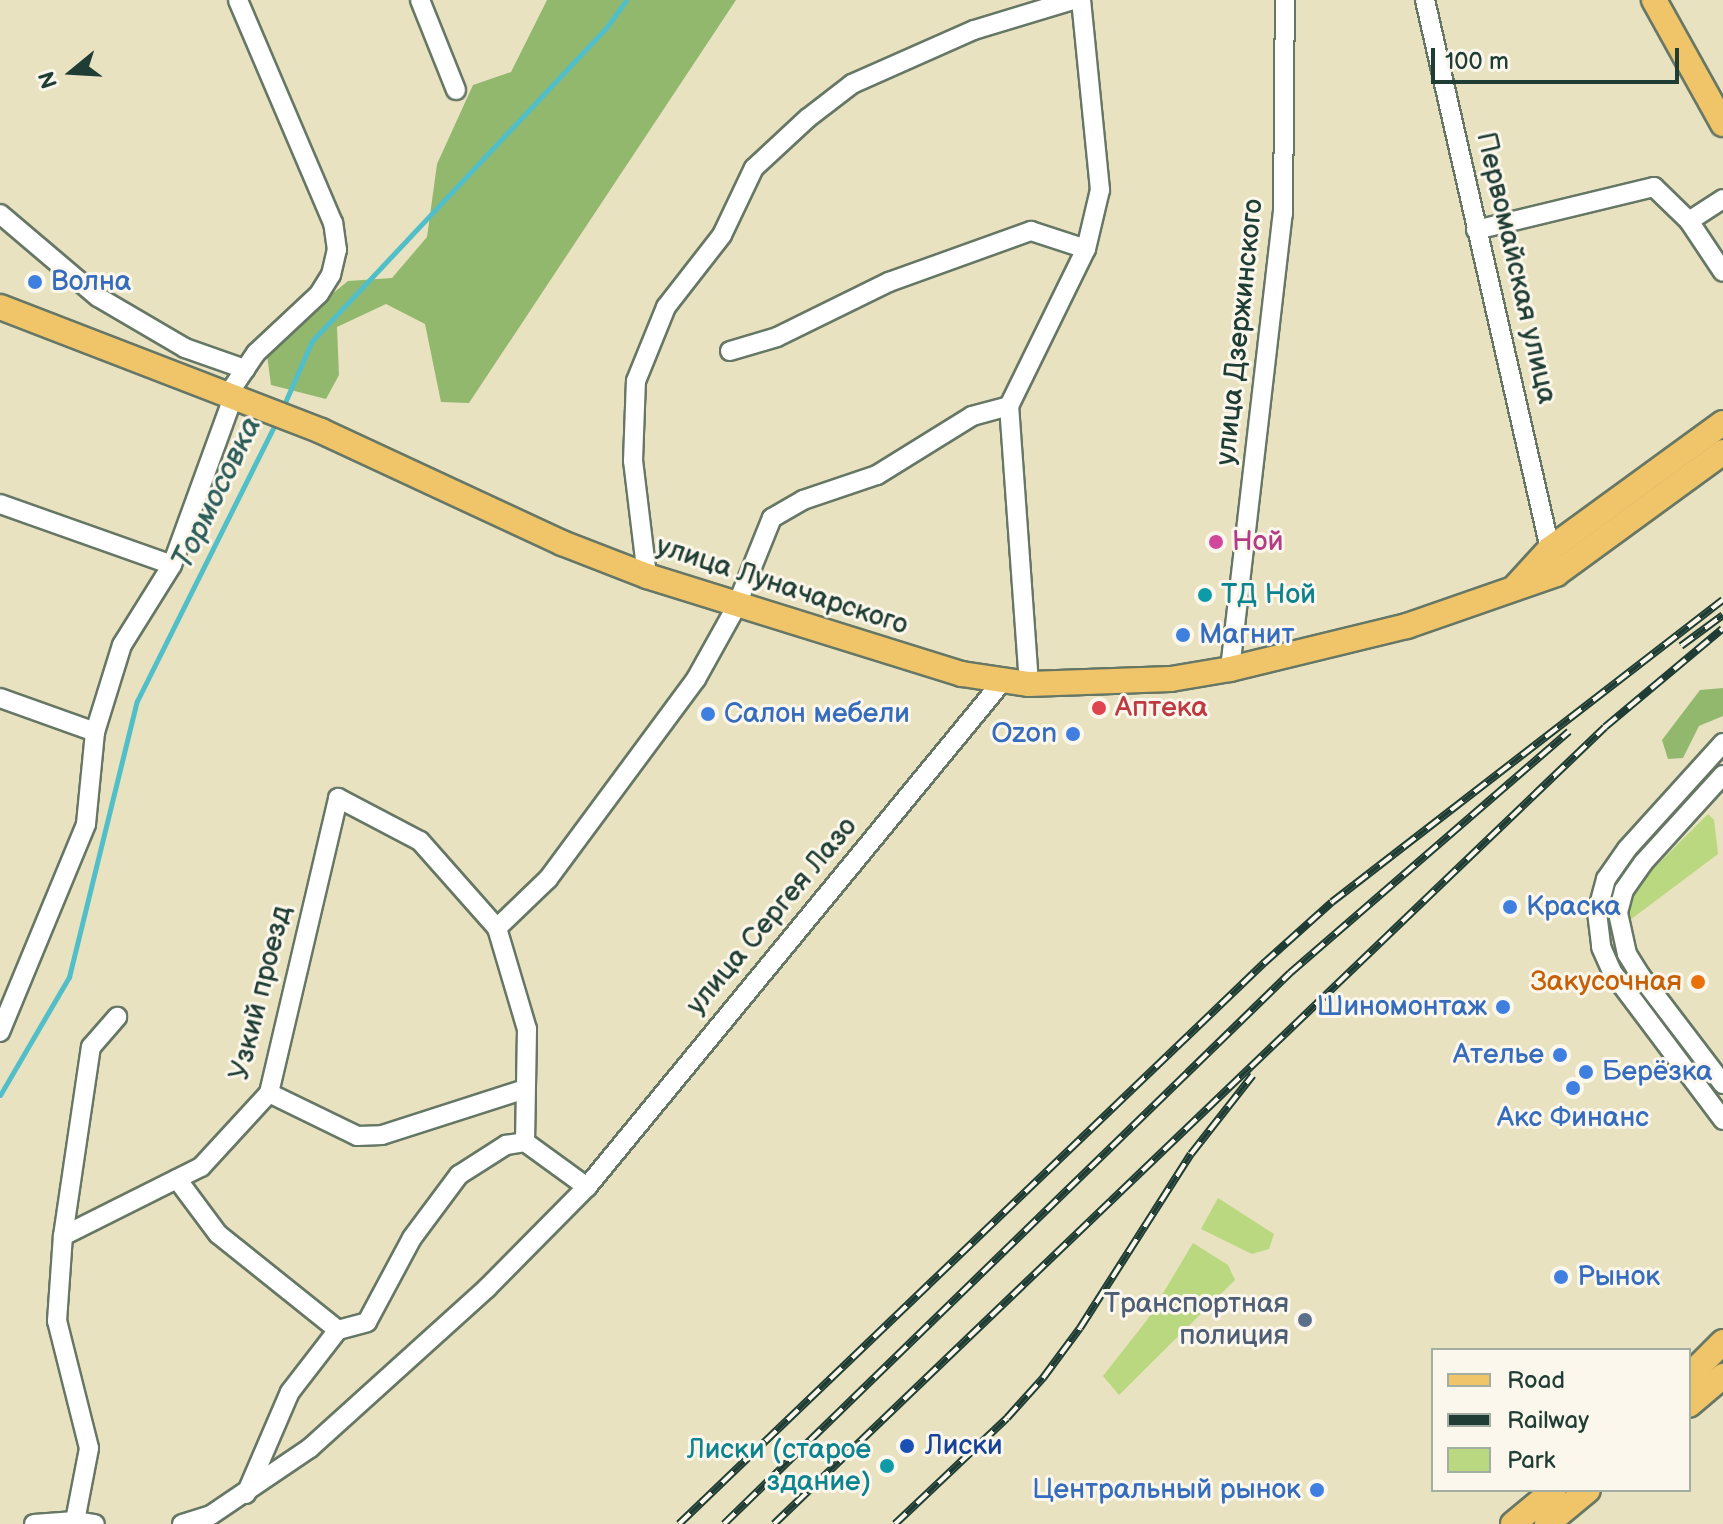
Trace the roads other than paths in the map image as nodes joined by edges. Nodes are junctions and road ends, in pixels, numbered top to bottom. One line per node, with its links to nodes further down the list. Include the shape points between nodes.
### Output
1 (238, 0): 18 (street, via 333,223 337,250 319,294)
2 (420, 0): 8 (street)
3 (1073, 0): 27 (street, via 974,30 852,84 754,168 722,235 666,307 636,381 633,461)
4 (1081, 0): 14 (street, via 1100,190)
5 (1285, 0): 30 (street, улица Дзержинского, via 1283,214)
6 (1425, 0): 13 (street, Первомайская улица)
7 (1654, 0): 9 (main road)
8 (456, 90)
9 (1723, 124)
10 (1723, 199): 12 (street)
11 (0, 214): 18 (street, via 98,297 185,348)
12 (1689, 221): 13 (street, via 1654,187); 15 (street)
13 (1476, 230): 24 (street, Первомайская улица)
14 (1086, 249): 17 (street, via 1031,231 889,282 777,337); 20 (street)
15 (1723, 272)
16 (0, 307): 19 (main road, улица Луначарского)
17 (730, 351)
18 (245, 369): 19 (street)
19 (231, 394): 25 (street); 27 (main road, улица Луначарского)
20 (1009, 406): 29 (street, via 972,416 877,475 803,500 772,518); 32 (street)
21 (1723, 423): 24 (main road)
22 (1723, 452): 26 (main road, улица Луначарского)
23 (0, 504): 25 (street)
24 (1550, 549): 26 (main road); 28 (main road)
25 (172, 565): 34 (street, via 122,645)
26 (1556, 574): 28 (main road, улица Луначарского)
27 (647, 576): 29 (main road, улица Луначарского)
28 (1513, 589): 30 (main road, улица Луначарского, via 1407,626)
29 (736, 607): 31 (main road, улица Луначарского); 39 (street, via 696,679 548,879)
30 (1230, 669): 32 (main road, улица Луначарского, via 1125,682)
31 (1002, 682): 32 (main road, улица Луначарского); 48 (street, улица Сергея Лазо)
32 (1029, 684)
33 (0, 698): 34 (street)
34 (95, 732): 41 (street, via 86,824)
35 (1723, 743): 45 (street, via 1627,849 1606,879 1597,912 1601,947 1612,972)
36 (1723, 775): 37 (street)
37 (1705, 794): 38 (street); 42 (street, via 1624,890 1619,926 1640,975)
38 (1723, 804)
39 (497, 928): 43 (street, via 527,1029); 44 (street, Узкий проезд, via 420,841 338,798)
40 (117, 1017): 49 (street, via 91,1047)
41 (0, 1032)
42 (1723, 1084)
43 (525, 1089): 44 (street, via 382,1135 357,1136); 46 (street)
44 (269, 1093): 47 (street, Узкий проезд, via 201,1167)
45 (1723, 1120)
46 (525, 1142): 48 (street); 50 (street, via 506,1145 459,1175 412,1238 367,1322)
47 (177, 1179): 49 (street, Узкий проезд); 50 (street, via 218,1234)
48 (587, 1187): 57 (street, улица Сергея Лазо, via 395,1372 310,1448)
49 (63, 1236): 59 (street, via 57,1321 89,1448)
50 (338, 1330): 57 (street, via 290,1392)
51 (1723, 1342): 52 (main road)
52 (1691, 1374)
53 (1723, 1376): 54 (main road)
54 (1691, 1403)
55 (1552, 1492): 63 (main road)
56 (1586, 1492): 64 (main road)
57 (245, 1495): 58 (street, улица Сергея Лазо)
58 (207, 1519): 62 (street, улица Сергея Лазо)
59 (75, 1521): 60 (street); 61 (street)
60 (34, 1524)
61 (95, 1524)
62 (182, 1524)
63 (1513, 1524)
64 (1547, 1524)

